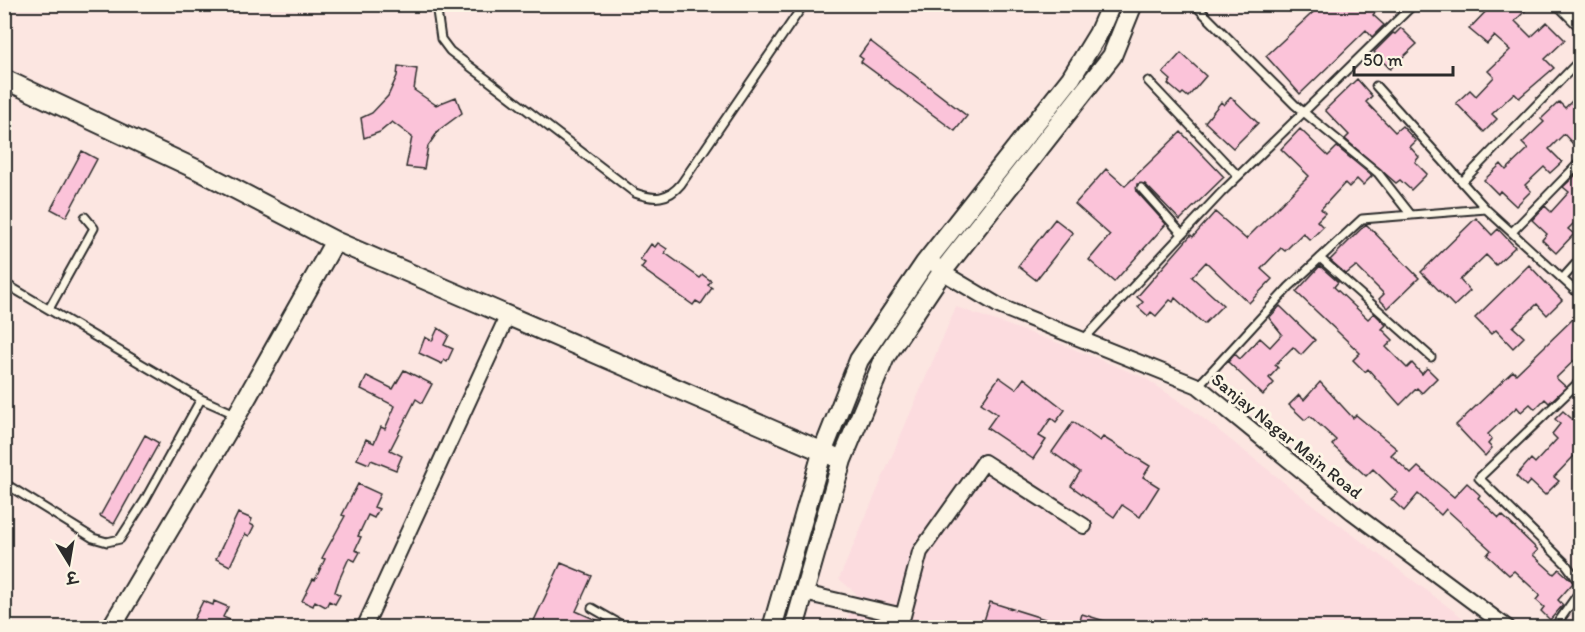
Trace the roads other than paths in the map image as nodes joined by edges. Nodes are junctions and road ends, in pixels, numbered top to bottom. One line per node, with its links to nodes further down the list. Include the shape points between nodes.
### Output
1 (436, 4): 2 (lane, via 441,39 450,51 635,193 650,199 673,194 681,184)
2 (804, 4)
3 (1111, 4): 24 (street, via 1071,78)
4 (1133, 4): 27 (street, via 1112,56)
5 (1194, 4): 13 (lane)
6 (1414, 4): 13 (lane)
7 (1561, 4): 8 (street)
8 (1581, 23)
9 (1581, 60): 16 (lane)
10 (4, 79): 23 (street, via 198,170)
11 (1148, 81): 15 (lane)
12 (1376, 86): 16 (lane)
13 (1304, 112): 15 (lane); 19 (lane, via 1378,173)
14 (1581, 162): 21 (lane)
15 (1238, 176): 22 (lane)
16 (1462, 182): 18 (lane)
17 (1141, 188): 22 (lane)
18 (1486, 208): 19 (lane); 21 (lane)
19 (1411, 215): 25 (lane, via 1362,219)
20 (85, 217): 31 (lane, via 94,228)
21 (1512, 232): 28 (lane)
22 (1182, 234): 33 (lane)
23 (334, 241): 32 (street); 38 (street)
24 (929, 258): 27 (street, Sanjay Nagar Main Road); 39 (street, via 859,360)
25 (1320, 258): 34 (lane); 36 (lane)
26 (1581, 259): 28 (lane)
27 (942, 272): 33 (street, Sanjay Nagar Main Road, via 1001,307); 40 (street, via 885,357)
28 (1563, 278): 30 (lane)
29 (4, 283): 31 (lane)
30 (1581, 295)
31 (49, 309): 37 (lane)
32 (508, 315): 39 (street); 48 (street)
33 (1082, 340): 36 (street, Sanjay Nagar Main Road)
34 (1431, 357)
35 (1579, 385): 43 (lane, via 1479,478)
36 (1198, 386): 52 (street, Sanjay Nagar Main Road, via 1352,512)
37 (201, 399): 38 (lane); 41 (lane, via 120,539 106,542 93,538)
38 (237, 415): 47 (street)
39 (822, 453): 40 (street); 50 (street)
40 (842, 460): 45 (street)
41 (4, 483)
42 (1084, 526): 45 (street, via 984,462 920,552 903,616)
43 (1581, 582)
44 (1581, 591): 53 (lane)
45 (804, 593): 51 (street)
46 (592, 608): 49 (lane)
47 (111, 627)
48 (364, 627)
49 (627, 627)
50 (772, 627)
51 (794, 627)
52 (1508, 627)
53 (1554, 627)

